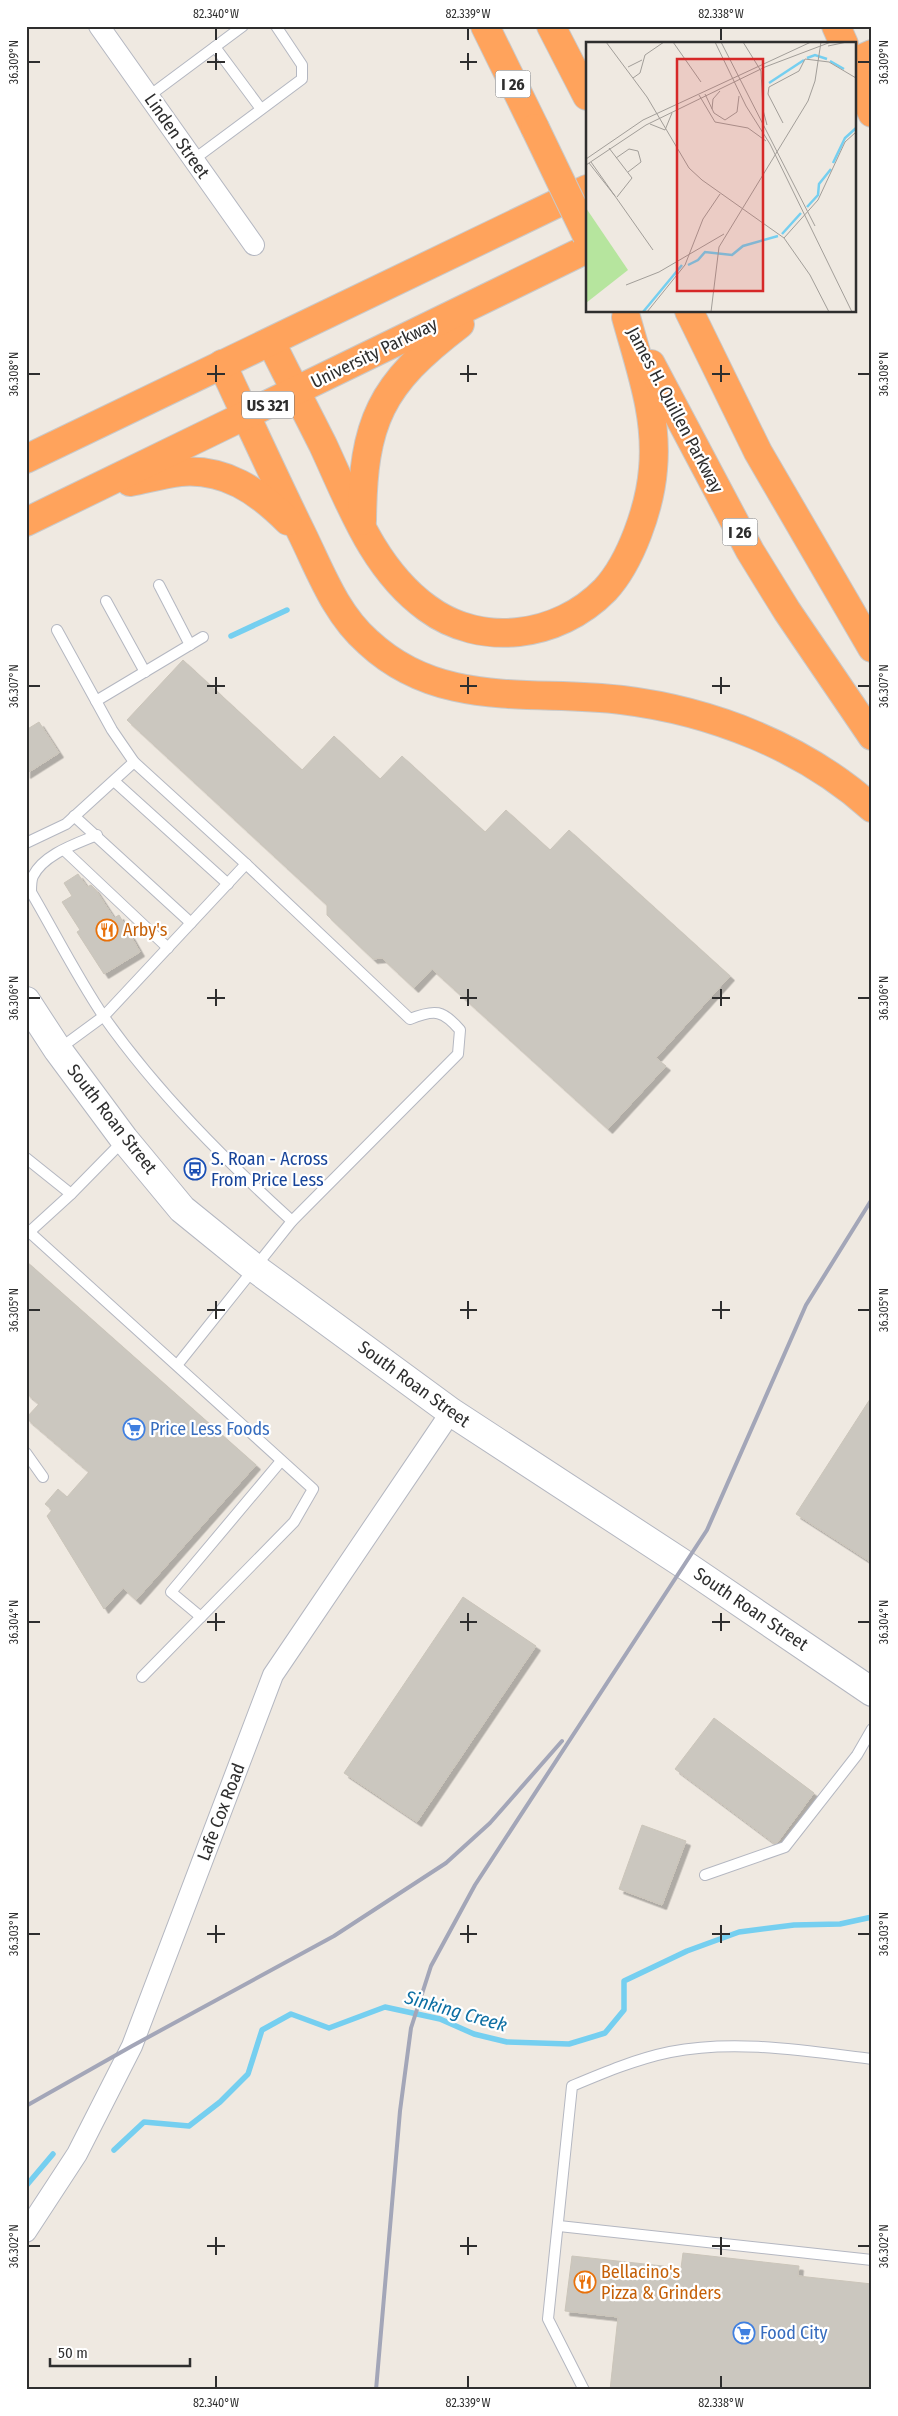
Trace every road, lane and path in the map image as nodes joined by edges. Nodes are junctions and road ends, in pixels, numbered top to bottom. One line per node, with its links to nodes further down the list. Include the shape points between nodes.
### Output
1 (99, 26): 13 (street, Linden Street)
2 (243, 26): 8 (lane)
3 (276, 26): 14 (lane, via 302,65 302,79)
4 (486, 26): 18 (highway, I 26, bridge)
5 (552, 26): 12 (highway)
6 (836, 26): 7 (highway)
7 (843, 42)
8 (215, 47): 13 (lane); 14 (lane)
9 (872, 54): 10 (highway)
10 (856, 61)
11 (856, 78): 15 (highway)
12 (586, 94)
13 (149, 96): 16 (street, Linden Street)
14 (261, 109): 16 (lane)
15 (867, 111)
16 (193, 160): 19 (street, Linden Street)
17 (586, 189): 24 (highway)
18 (586, 234)
19 (254, 245)
20 (586, 250): 21 (highway, University Parkway / US 321)
21 (503, 291): 26 (highway, University Parkway / US 321); 31 (highway, via 427,350 392,389 374,424 369,443 363,482)
22 (689, 312): 38 (highway, via 758,452)
23 (625, 314): 31 (highway, via 652,415 653,472 642,519 627,557 606,589 582,609 527,632 501,634 449,621 403,588 385,567); 41 (highway, James H. Quillen Parkway / I 26, via 750,550 787,611)
24 (271, 342): 25 (highway); 26 (highway)
25 (222, 364): 27 (highway); 28 (highway)
26 (296, 391): 27 (highway, University Parkway / US 321); 31 (highway)
27 (246, 416): 29 (highway, University Parkway / US 321); 32 (highway)
28 (26, 459)
29 (94, 489): 30 (highway, University Parkway / US 321); 32 (highway, via 180,472 211,474 238,482 265,498)
30 (26, 522)
31 (362, 528)
32 (302, 534): 44 (highway, via 331,596 346,618 367,642 405,669 449,687 475,692 621,700 705,717 740,728 783,748)
33 (159, 585): 37 (lane)
34 (106, 601): 39 (lane)
35 (57, 630): 40 (lane)
36 (203, 637): 37 (lane)
37 (190, 645): 39 (lane)
38 (872, 648)
39 (145, 672): 40 (lane)
40 (96, 701): 42 (lane)
41 (872, 736)
42 (134, 762): 43 (lane); 49 (lane)
43 (114, 781): 45 (lane); 50 (lane)
44 (872, 808)
45 (74, 816): 46 (lane); 47 (lane, via 66,824)
46 (97, 835): 48 (lane); 51 (lane)
47 (26, 844)
48 (64, 850): 52 (lane); 54 (lane, via 43,863 32,876 30,892)
49 (246, 864): 50 (lane); 59 (lane, via 410,1019 424,1013 440,1012 460,1030 458,1054)
50 (228, 884): 51 (lane)
51 (191, 922): 52 (lane)
52 (168, 948): 54 (lane)
53 (26, 1001): 55 (main road, South Roan Street)
54 (104, 1016): 55 (lane); 59 (lane, via 165,1094)
55 (58, 1050): 56 (main road, South Roan Street)
56 (124, 1139): 58 (lane); 61 (main road, South Roan Street, via 182,1209)
57 (27, 1160): 58 (lane)
58 (71, 1194): 60 (lane)
59 (292, 1221): 61 (lane)
60 (27, 1232): 62 (lane)
61 (256, 1269): 62 (lane); 63 (main road, South Roan Street)
62 (178, 1364): 65 (lane)
63 (451, 1412): 69 (main road, South Roan Street, via 682,1562); 74 (street, Lafe Cox Road, via 273,1676 132,2046 77,2154)
64 (26, 1453): 66 (lane)
65 (281, 1461): 67 (lane, via 172,1592); 67 (lane, via 313,1489 294,1522)
66 (43, 1477)
67 (201, 1618): 68 (lane)
68 (142, 1677)
69 (872, 1692)
70 (872, 1729): 71 (lane, via 857,1755 785,1847)
71 (705, 1875)
72 (872, 2059): 73 (lane, via 771,2048 707,2047 669,2052 634,2062 572,2086)
73 (559, 2226): 75 (lane); 76 (lane, via 548,2319)
74 (26, 2232)
75 (872, 2260)
76 (584, 2390)

